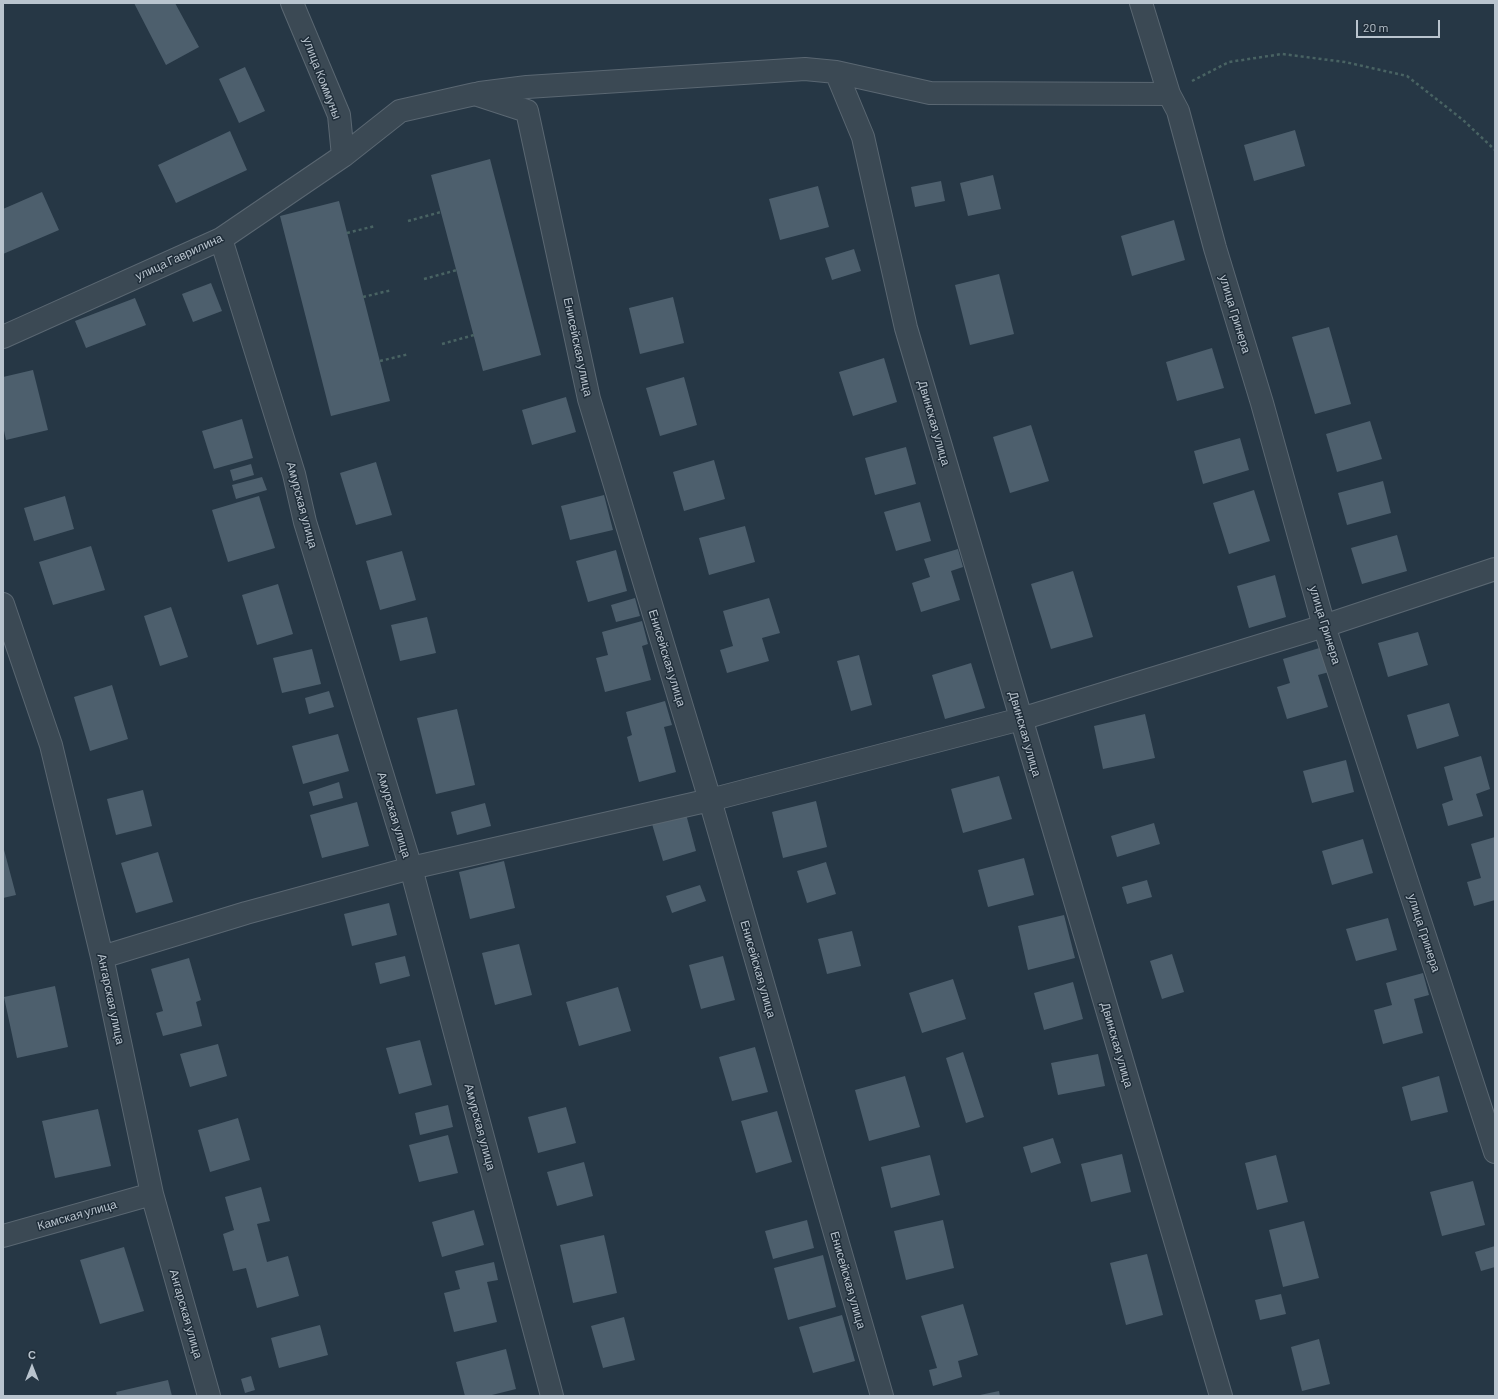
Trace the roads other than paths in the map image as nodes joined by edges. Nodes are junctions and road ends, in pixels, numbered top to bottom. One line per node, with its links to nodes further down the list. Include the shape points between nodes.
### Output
1 (292, 3): 6 (street, улица Коммуны, via 339,115)
2 (1141, 3): 5 (street, улица Гринера)
3 (836, 72): 4 (street, via 805,70 527,87); 5 (street, via 930,93); 12 (street, Двинская улица, via 863,137 906,328)
4 (475, 94): 6 (street, via 400,111); 13 (street, Енисейская улица, via 527,111 589,399)
5 (1174, 102): 11 (street, улица Гринера)
6 (343, 156): 7 (street, улица Гаврилина)
7 (221, 239): 8 (street, улица Гаврилина); 14 (street, Амурская улица)
8 (3, 337)
9 (1495, 569): 11 (street)
10 (3, 604): 15 (street, Ангарская улица, via 52,745)
11 (1324, 626): 12 (street); 16 (street, улица Гринера)
12 (1021, 719): 13 (street); 22 (street, Двинская улица)
13 (710, 800): 14 (street); 21 (street, Енисейская улица)
14 (411, 868): 15 (street); 20 (street, Амурская улица)
15 (102, 957): 17 (street, Ангарская улица)
16 (1495, 1152)
17 (152, 1194): 18 (street, Камская улица); 19 (street, Ангарская улица)
18 (3, 1236)
19 (209, 1396)
20 (552, 1396)
21 (882, 1396)
22 (1221, 1396)

